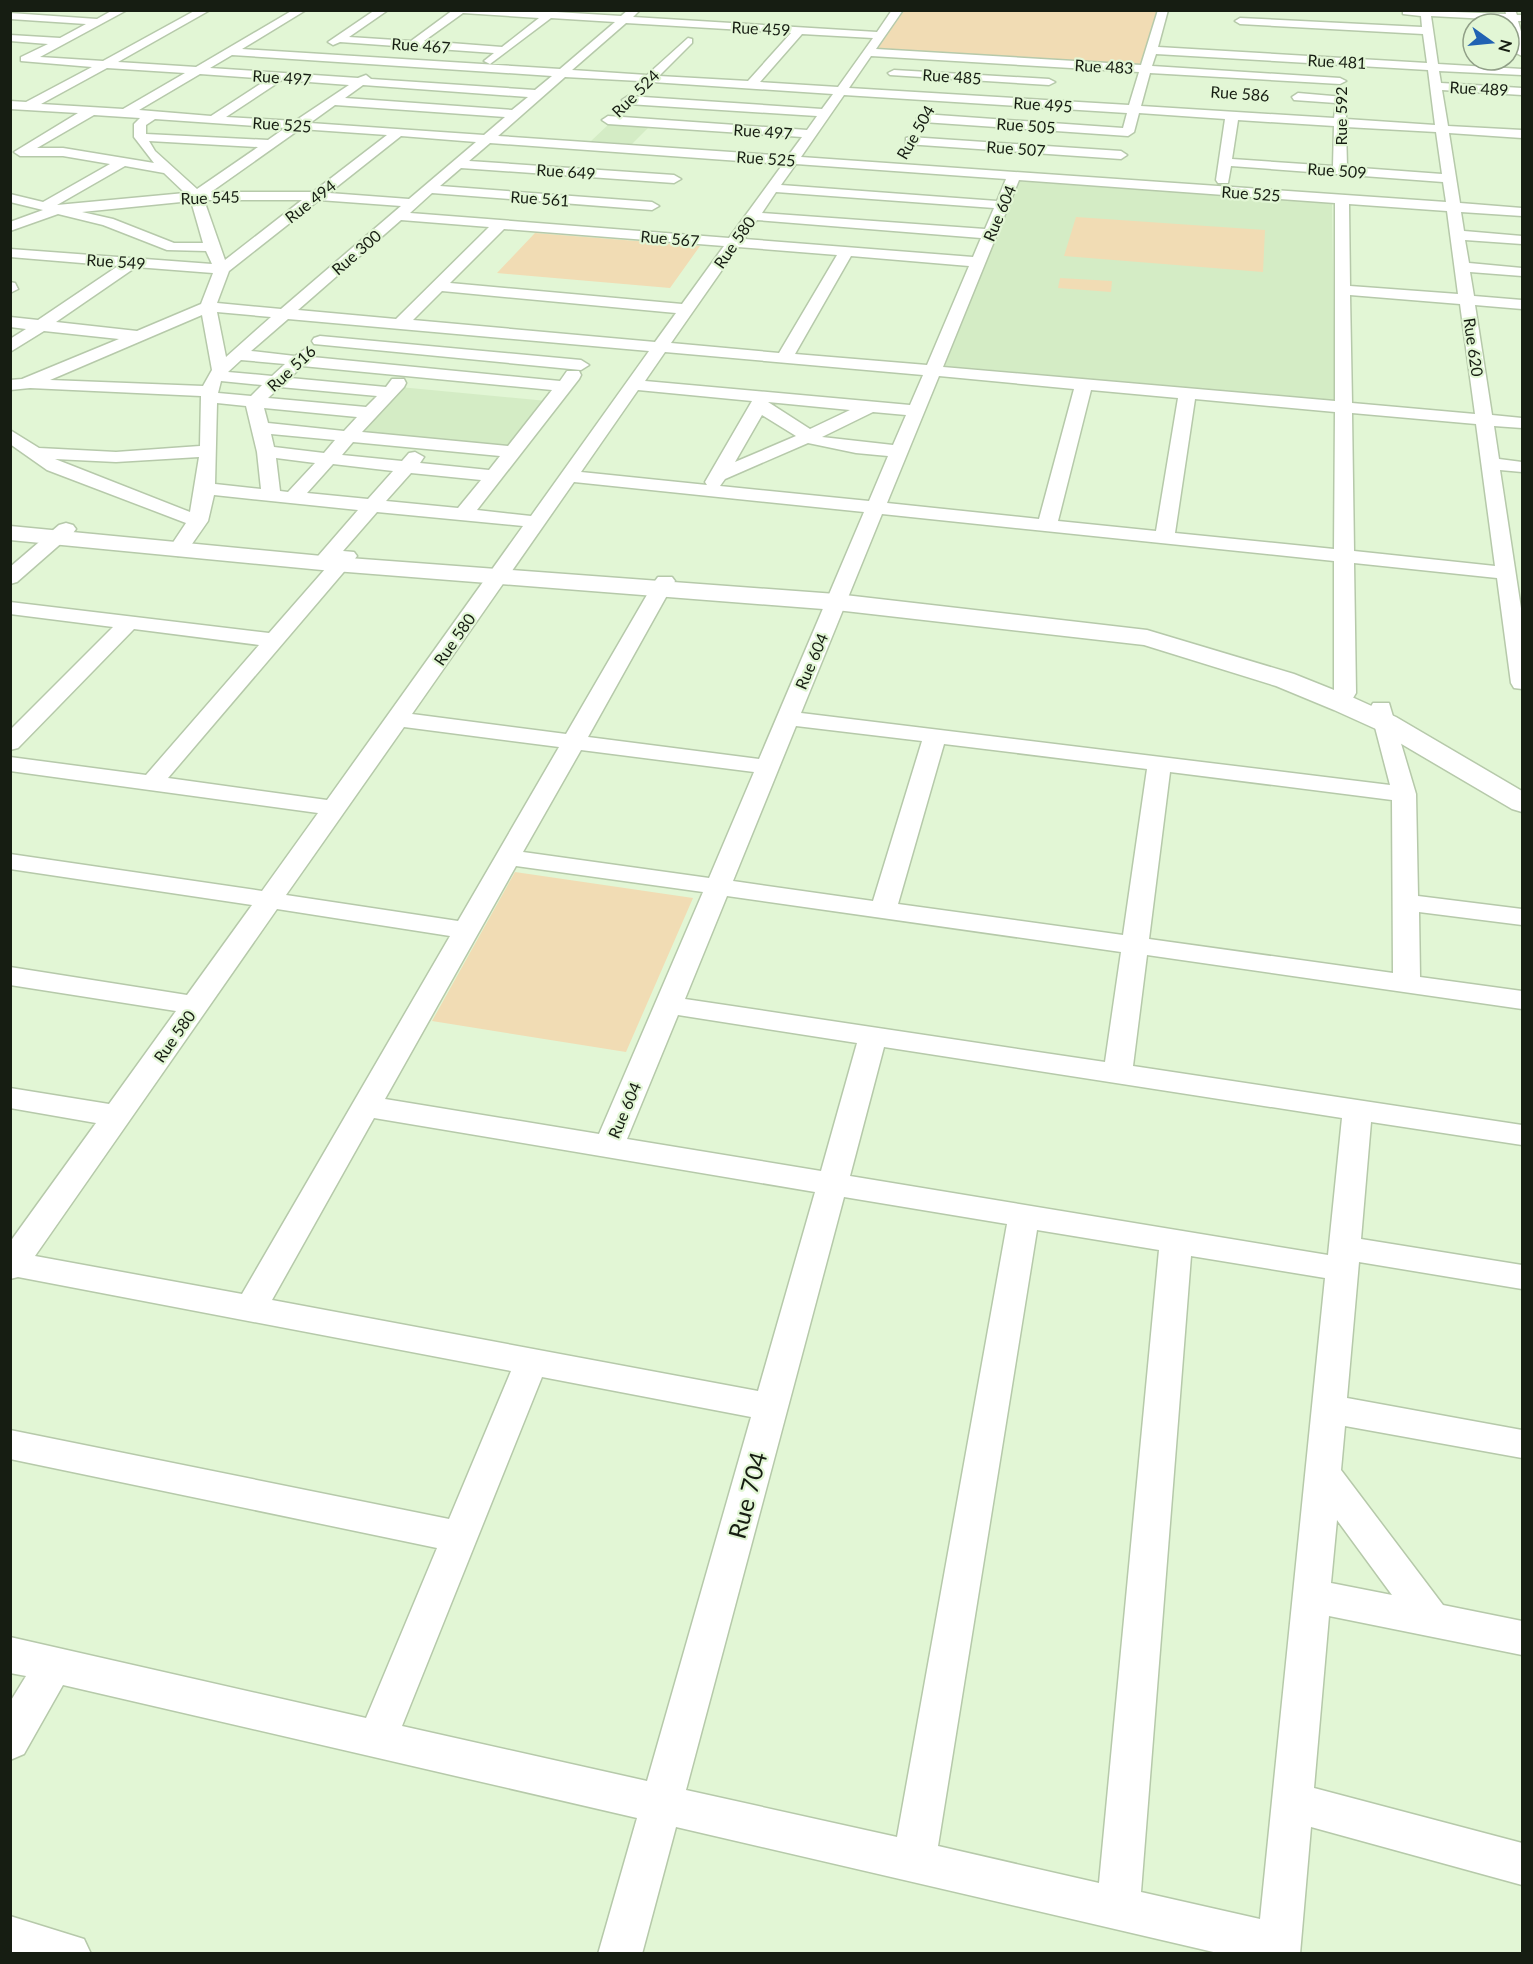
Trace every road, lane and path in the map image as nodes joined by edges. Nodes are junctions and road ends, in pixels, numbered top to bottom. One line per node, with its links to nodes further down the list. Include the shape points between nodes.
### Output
1 (122, 10): 15 (street)
2 (205, 10): 33 (street)
3 (301, 10): 29 (street)
4 (383, 10): 21 (street)
5 (462, 10): 12 (street, Rue 459); 25 (street)
6 (635, 10): 14 (street, Rue 300)
7 (718, 10): 16 (street)
8 (1163, 10): 28 (street)
9 (1390, 11): 10 (street)
10 (1425, 12): 11 (street); 18 (street, Rue 620)
11 (1461, 13)
12 (548, 15): 14 (street, Rue 459); 27 (street)
13 (10, 16): 15 (street)
14 (624, 20): 16 (street, Rue 459); 39 (street, Rue 300, via 612,36)
15 (100, 22): 23 (street)
16 (704, 25): 17 (street, Rue 459)
17 (799, 30): 24 (street, Rue 459); 45 (street, via 779,46)
18 (1428, 31): 26 (street); 34 (street, Rue 620)
19 (1238, 32): 26 (street, Rue 481); 26 (street); 28 (street, Rue 481)
20 (10, 38): 23 (street)
21 (338, 39): 25 (street, Rue 467); 30 (street)
22 (688, 41): 41 (street, Rue 524)
23 (61, 42): 33 (street, Rue 497, via 22,61)
24 (878, 43): 32 (street, Rue 483); 44 (street, Rue 485); 47 (street, Rue 580)
25 (413, 44): 27 (street, Rue 467)
26 (1340, 44): 34 (street, Rue 481); 42 (street, Rue 592)
27 (504, 50): 35 (street)
28 (1151, 50): 36 (street)
29 (230, 52): 30 (street, Rue 495); 37 (street)
30 (310, 57): 31 (street, Rue 495)
31 (389, 62): 35 (street, Rue 495); 43 (street)
32 (1056, 64): 36 (street, Rue 483); 44 (street)
33 (104, 65): 37 (street, Rue 497); 56 (street)
34 (1433, 66): 38 (street, Rue 481); 46 (street, Rue 620)
35 (481, 68): 39 (street, Rue 495)
36 (1146, 69): 42 (street, Rue 483); 58 (street, via 1146,88)
37 (198, 71): 40 (street, Rue 497); 59 (street)
38 (1522, 72)
39 (563, 73): 41 (street, Rue 495); 49 (street, Rue 300)
40 (280, 76): 43 (street, Rue 497); 65 (street)
41 (650, 79): 45 (street, Rue 495); 52 (street, Rue 524)
42 (1340, 81): 53 (street, Rue 592)
43 (361, 82): 49 (street, Rue 497); 54 (street)
44 (1048, 82): 55 (street)
45 (752, 85): 47 (street, Rue 495)
46 (1436, 86): 48 (street, Rue 489); 68 (street, Rue 620)
47 (841, 91): 51 (street, Rue 495); 60 (street, Rue 580)
48 (1522, 91)
49 (539, 94): 61 (street, Rue 300)
50 (1281, 96): 53 (street, Rue 586)
51 (936, 97): 55 (street, Rue 495); 64 (street, Rue 504)
52 (628, 100): 60 (street, Rue 497); 71 (street, Rue 524)
53 (1340, 100): 66 (street, Rue 592)
54 (333, 101): 61 (street); 67 (street)
55 (1040, 104): 58 (street, Rue 495)
56 (17, 106): 57 (street, Rue 525)
57 (93, 110): 59 (street, Rue 525); 77 (street)
58 (1134, 110): 63 (street, Rue 495); 70 (street)
59 (126, 113): 62 (street, Rue 525)
60 (825, 113): 72 (street, Rue 580)
61 (516, 114): 75 (street, Rue 300)
62 (152, 115): 65 (street, Rue 525); 74 (street, via 140,124)
63 (1232, 116): 66 (street, Rue 495); 84 (street)
64 (923, 118): 70 (street, Rue 505); 80 (street, Rue 504)
65 (214, 119): 67 (street, Rue 525)
66 (1340, 123): 68 (street, Rue 495); 88 (street, Rue 592)
67 (298, 125): 69 (street, Rue 525); 78 (street)
68 (1442, 129): 73 (street, Rue 495); 91 (street, Rue 620)
69 (399, 132): 75 (street, Rue 525); 98 (street, Rue 494)
70 (1128, 132): 87 (street)
71 (595, 133): 72 (street, Rue 497); 75 (street, Rue 525); 79 (street, Rue 525)
72 (810, 134): 82 (street, Rue 580)
73 (1522, 134)
74 (140, 137): 78 (street); 86 (street)
75 (487, 138): 85 (street, Rue 300)
76 (10, 140): 77 (street)
77 (42, 140): 81 (street)
78 (271, 144): 97 (street)
79 (695, 153): 82 (street, Rue 525); 96 (street)
80 (903, 154): 82 (street, Rue 525); 87 (street, Rue 507); 89 (street, Rue 525)
81 (15, 155): 83 (street, via 63,152)
82 (792, 160): 92 (street, Rue 580)
83 (123, 162): 86 (street); 105 (street)
84 (1226, 162): 88 (street, Rue 509); 95 (street)
85 (458, 164): 93 (street, Rue 300); 96 (street, Rue 649)
86 (164, 168): 90 (street); 97 (street)
87 (1117, 169): 89 (street, Rue 525); 95 (street, Rue 525)
88 (1340, 170): 91 (street, Rue 509)
89 (1014, 176): 103 (street, Rue 604)
90 (139, 178)
91 (1449, 178): 104 (street, Rue 620)
92 (772, 188): 103 (street); 108 (street, Rue 580)
93 (429, 189): 96 (street, Rue 561); 102 (street, Rue 300)
94 (125, 190): 101 (street)
95 (1221, 191): 100 (street, Rue 525)
96 (663, 193): 111 (street)
97 (196, 196): 98 (street, Rue 545); 101 (street, Rue 545); 116 (street)
98 (317, 196): 102 (street, Rue 545); 122 (street, Rue 494)
99 (10, 198): 105 (street)
100 (1341, 199): 104 (street, Rue 525); 125 (street)
101 (111, 203): 105 (street, Rue 545)
102 (412, 204): 107 (street, Rue 300)
103 (1002, 205): 112 (street, Rue 604)
104 (1453, 207): 106 (street, Rue 525); 113 (street, Rue 620)
105 (50, 208): 110 (street, Rue 545); 116 (street, via 108,222 172,247)
106 (1522, 212)
107 (398, 216): 109 (street, Rue 567); 130 (street, Rue 300)
108 (753, 216): 112 (street); 115 (street, Rue 580)
109 (501, 224): 111 (street, Rue 567); 124 (street)
110 (10, 227)
111 (628, 234): 115 (street, Rue 567)
112 (990, 234): 120 (street, Rue 604)
113 (1458, 235): 114 (street); 121 (street, Rue 620)
114 (1522, 240)
115 (734, 243): 117 (street, Rue 567); 129 (street, Rue 580)
116 (211, 247): 122 (street)
117 (846, 252): 120 (street, Rue 567); 144 (street)
118 (13, 255): 119 (street, Rue 549)
119 (133, 262): 122 (street, Rue 549); 134 (street)
120 (978, 262): 147 (street, Rue 604)
121 (1462, 267): 123 (street); 126 (street, Rue 620)
122 (222, 269): 128 (street)
123 (1522, 272)
124 (438, 286): 129 (street); 133 (street)
125 (1342, 290): 126 (street); 162 (street)
126 (1467, 300): 127 (street); 165 (street, Rue 620)
127 (1522, 304)
128 (208, 307): 130 (street); 136 (street); 151 (street)
129 (687, 309): 139 (street, Rue 580)
130 (286, 313): 131 (street); 142 (street, Rue 300)
131 (345, 318): 133 (street); 137 (street, Rue 516)
132 (10, 322): 134 (street)
133 (401, 323): 135 (street)
134 (42, 325): 136 (street); 140 (street)
135 (426, 325): 138 (street); 141 (street)
136 (142, 337): 152 (street)
137 (320, 341): 141 (street); 145 (street, Rue 516)
138 (600, 341): 139 (street); 146 (street)
139 (661, 346): 144 (street); 154 (street, Rue 580)
140 (10, 347)
141 (402, 349): 143 (street)
142 (237, 355): 145 (street); 151 (street, Rue 300)
143 (478, 356): 146 (street); 149 (street)
144 (785, 357): 147 (street)
145 (298, 361): 148 (street); 150 (street, Rue 516)
146 (581, 365): 155 (street)
147 (933, 370): 153 (street); 163 (street, Rue 604)
148 (409, 371): 149 (street); 156 (street)
149 (461, 376): 155 (street)
150 (276, 381): 151 (street); 156 (street); 160 (street, Rue 516)
151 (214, 383): 152 (street); 160 (street); 172 (street)
152 (17, 384)
153 (1084, 384): 157 (street); 199 (street)
154 (634, 385): 159 (street); 183 (street, Rue 580)
155 (564, 386): 158 (street)
156 (393, 389): 158 (street); 164 (street)
157 (1187, 393): 162 (street); 203 (street)
158 (552, 401): 176 (street)
159 (761, 401): 161 (street); 169 (street); 186 (street)
160 (254, 402): 164 (street); 167 (street, Rue 516)
161 (871, 407): 163 (street); 169 (street)
162 (1343, 407): 165 (street); 204 (street)
163 (916, 411): 173 (street, Rue 604)
164 (370, 413): 170 (street)
165 (1484, 419): 166 (street); 178 (street, Rue 620)
166 (1522, 423)
167 (261, 428): 170 (street); 175 (street, Rue 516)
168 (10, 435): 174 (street)
169 (811, 436): 173 (street, via 832,445); 186 (street)
170 (348, 437): 171 (street); 177 (street)
171 (426, 445): 176 (street); 179 (street)
172 (207, 451): 174 (street, via 116,457); 189 (street)
173 (899, 451): 195 (street, Rue 604)
174 (34, 452): 202 (street, via 53,466)
175 (266, 452): 177 (street); 192 (street, Rue 516)
176 (512, 452): 182 (street)
177 (328, 459): 179 (street); 181 (street)
178 (1491, 464): 180 (street); 207 (street, Rue 620, via 1506,515)
179 (406, 467): 182 (street); 187 (street)
180 (1522, 467)
181 (313, 476): 184 (street); 193 (street)
182 (494, 476): 191 (street)
183 (569, 476): 186 (street); 197 (street, Rue 580)
184 (335, 478)
185 (369, 482): 187 (street)
186 (713, 483): 195 (street)
187 (392, 484): 188 (street); 194 (street)
188 (414, 486)
189 (206, 489): 192 (street); 202 (street)
190 (458, 491): 191 (street)
191 (480, 493): 196 (street)
192 (271, 495): 193 (street)
193 (293, 497): 194 (street)
194 (373, 505): 196 (street); 205 (street)
195 (876, 508): 199 (street); 210 (street, Rue 604)
196 (464, 514): 197 (street)
197 (537, 522): 206 (street, Rue 580)
198 (10, 523): 201 (main road)
199 (1047, 525): 203 (street)
200 (10, 533): 201 (main road)
201 (61, 533): 202 (main road); 208 (street)
202 (188, 537): 205 (main road)
203 (1165, 538): 204 (street)
204 (1344, 556): 207 (street); 216 (street)
205 (334, 560): 206 (main road); 213 (street)
206 (501, 573): 209 (main road); 219 (street, Rue 580)
207 (1507, 573): 214 (street, Rue 620)
208 (10, 578)
209 (663, 585): 210 (main road); 221 (street)
210 (838, 598): 216 (main road, via 1126,625 1206,645); 217 (main road, via 1147,638 1285,680); 218 (street, Rue 604)
211 (10, 608): 212 (street)
212 (129, 623): 213 (street); 222 (street)
213 (274, 640): 226 (street)
214 (1519, 641): 215 (street, Rue 620)
215 (1522, 683)
216 (1345, 693): 217 (main road)
217 (1384, 716): 227 (main road); 228 (street); 229 (main road)
218 (788, 718): 220 (street); 225 (street, Rue 604)
219 (397, 719): 221 (street); 230 (street, Rue 580)
220 (935, 736): 224 (street); 236 (street)
221 (574, 742): 225 (street); 231 (street)
222 (10, 743)
223 (10, 764): 226 (street)
224 (1159, 764): 228 (street); 239 (street)
225 (767, 767): 233 (street, Rue 604)
226 (152, 783): 230 (street)
227 (1522, 789)
228 (1404, 794): 235 (street)
229 (1522, 803)
230 (334, 808): 234 (street, Rue 580)
231 (508, 857): 233 (street); 238 (street)
232 (10, 861): 234 (street)
233 (717, 887): 236 (street); 244 (street, Rue 604)
234 (270, 900): 238 (street); 243 (street, Rue 580)
235 (1405, 902): 237 (street); 241 (street)
236 (882, 910): 239 (street)
237 (1522, 917)
238 (466, 930): 248 (street)
239 (1135, 945): 241 (street); 246 (street)
240 (10, 976): 243 (street)
241 (1407, 984): 242 (street)
242 (1522, 1000)
243 (195, 1005): 250 (street, Rue 580)
244 (668, 1005): 245 (street); 252 (street, Rue 604)
245 (873, 1036): 246 (street); 253 (street, Rue 704)
246 (1118, 1073): 249 (street)
247 (10, 1098): 250 (street)
248 (366, 1106): 252 (street); 259 (street)
249 (1357, 1110): 251 (street); 256 (street)
250 (117, 1116): 257 (street, Rue 580)
251 (1522, 1135)
252 (609, 1147): 253 (street)
253 (832, 1184): 254 (street); 261 (street, Rue 704)
254 (1024, 1216): 255 (street); 276 (street)
255 (1176, 1241): 256 (street); 278 (street)
256 (1344, 1258): 258 (street); 262 (street)
257 (11, 1264): 259 (street)
258 (1522, 1277)
259 (251, 1308): 260 (street)
260 (532, 1361): 261 (street); 266 (street)
261 (771, 1407): 275 (street, Rue 704)
262 (1329, 1409): 264 (street); 265 (street)
263 (10, 1444): 266 (street)
264 (1522, 1444)
265 (1323, 1473): 267 (street); 268 (street)
266 (460, 1537): 272 (street)
267 (1312, 1596): 268 (street); 274 (street)
268 (1432, 1620): 269 (street)
269 (1522, 1638)
270 (10, 1655): 271 (street)
271 (53, 1665): 272 (street); 273 (street)
272 (377, 1739): 275 (street)
273 (10, 1741)
274 (1293, 1802): 277 (street); 280 (street)
275 (662, 1804): 276 (street); 282 (street, Rue 704)
276 (914, 1862): 278 (street)
277 (1522, 1864)
278 (1118, 1908): 280 (street)
279 (10, 1938): 281 (street)
280 (1279, 1949)
281 (69, 1953)
282 (620, 1953)

